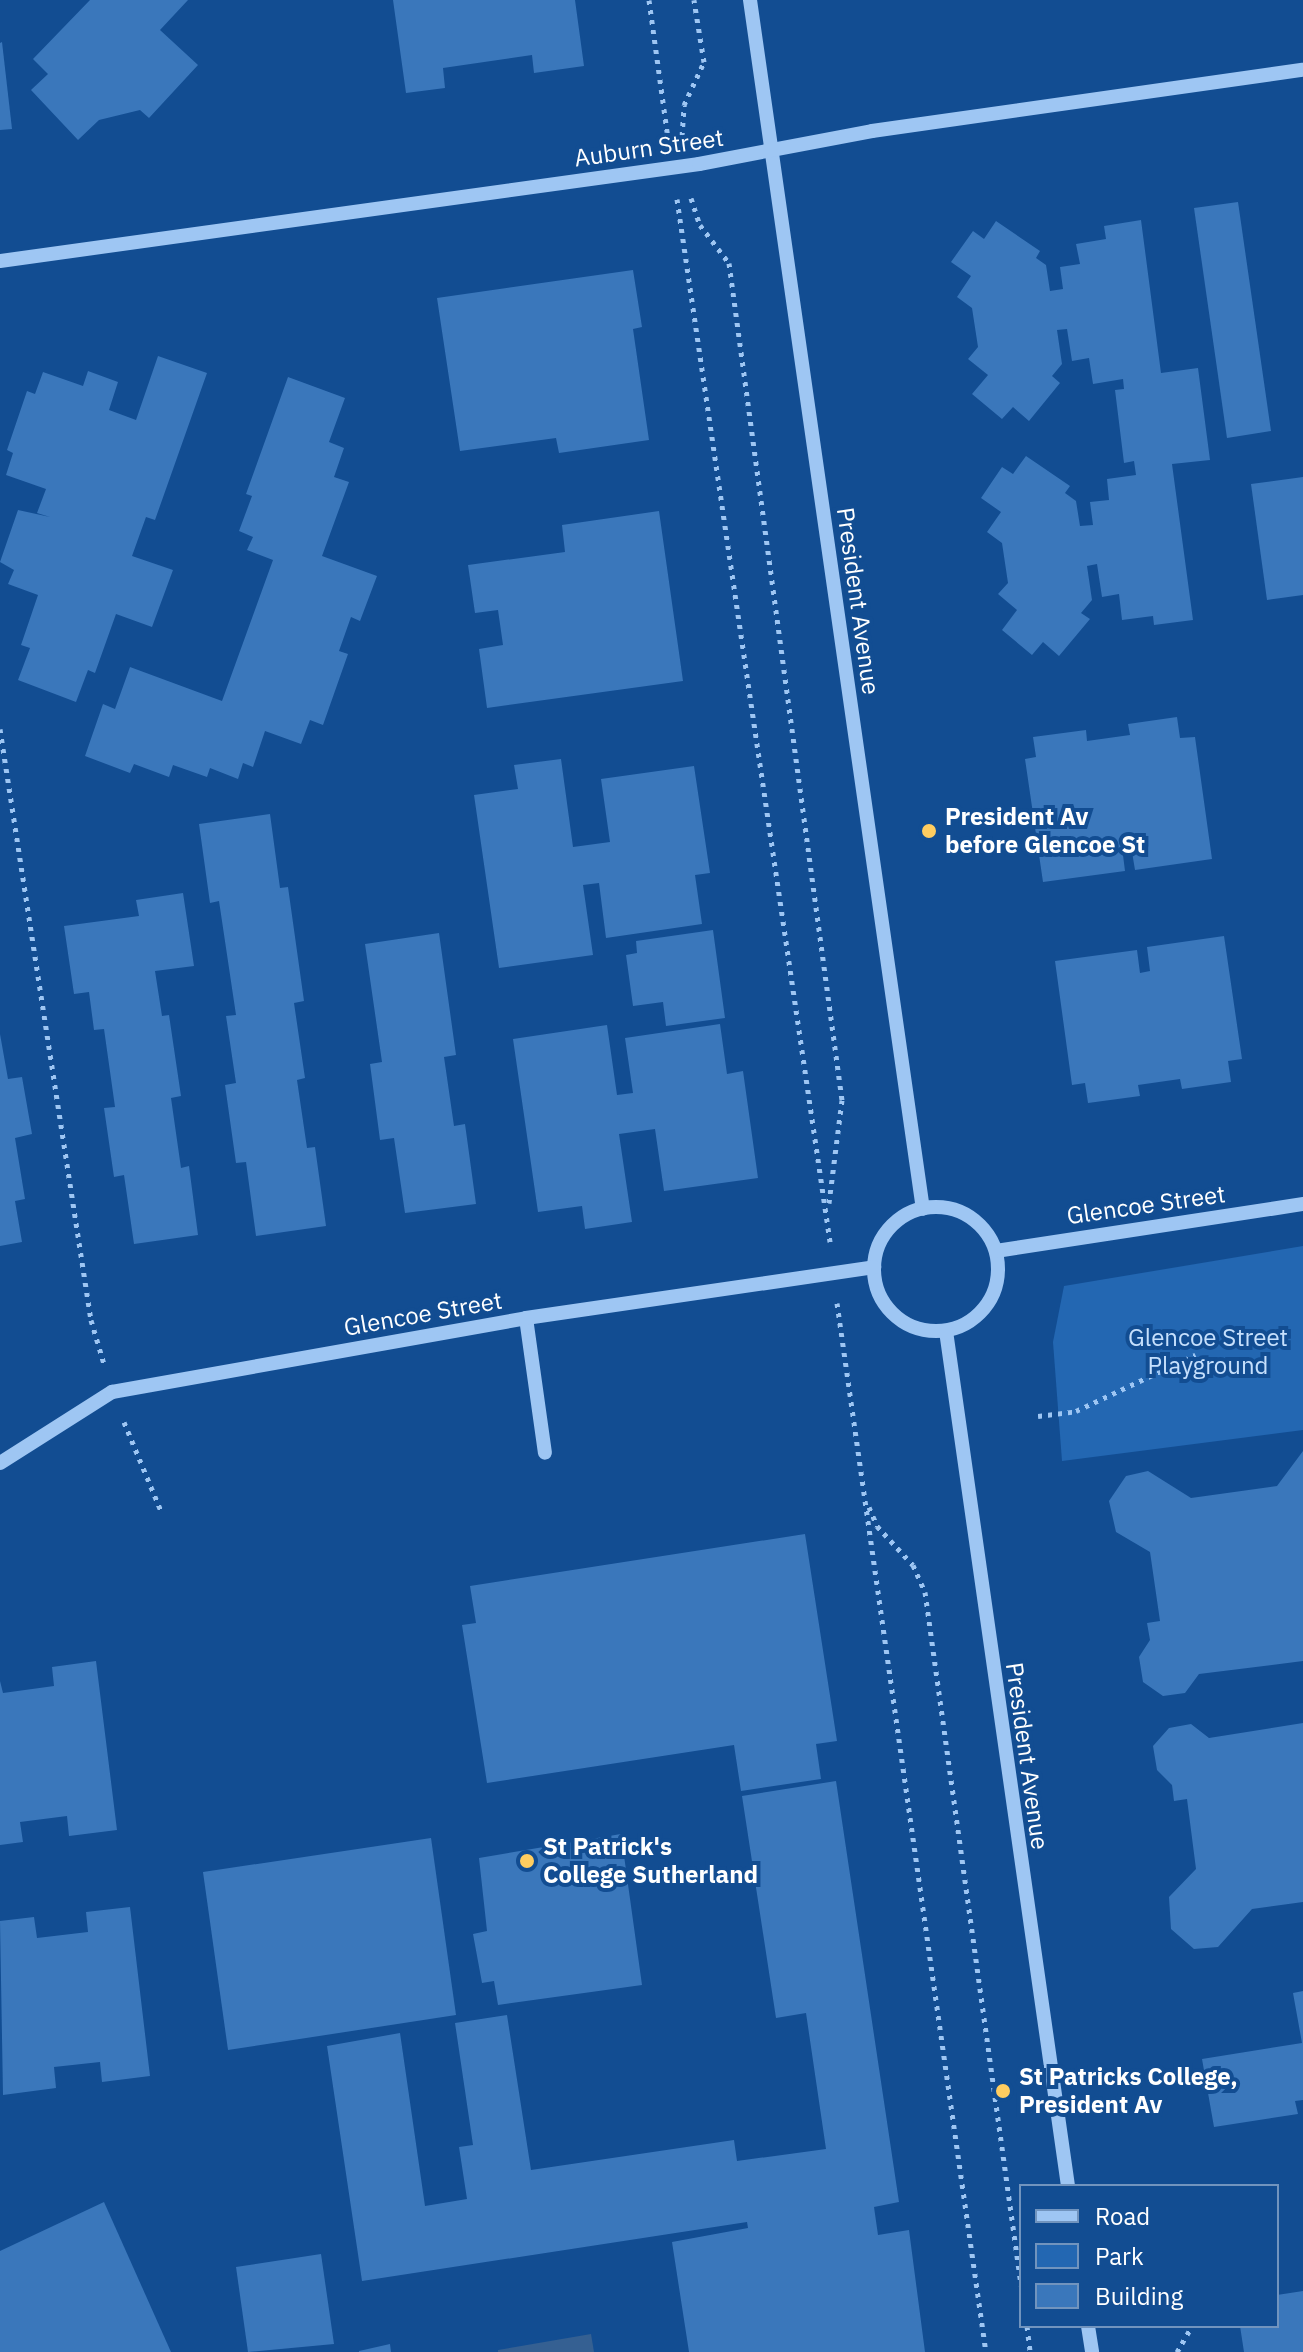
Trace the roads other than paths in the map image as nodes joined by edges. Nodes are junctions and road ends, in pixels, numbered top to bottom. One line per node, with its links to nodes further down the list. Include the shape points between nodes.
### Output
1 (750, 0): 3 (street, President Avenue)
2 (1303, 70): 3 (street, Auburn Street)
3 (771, 149): 4 (street, Auburn Street, via 679,167); 6 (street, President Avenue)
4 (0, 261)
5 (1303, 1204): 7 (street, Glencoe Street)
6 (923, 1209): 7 (street, via 953,1209 970,1216 984,1228); 8 (street, via 898,1220 884,1234)
7 (996, 1251): 10 (street, via 990,1300 964,1325)
8 (874, 1267): 9 (street, Glencoe Street); 10 (street, via 878,1293 905,1324)
9 (526, 1318): 11 (street); 12 (street, Glencoe Street, via 112,1392)
10 (946, 1331): 13 (street, President Avenue)
11 (545, 1453)
12 (0, 1463)
13 (1068, 2184)
14 (1088, 2328): 15 (street)
15 (1092, 2352)

